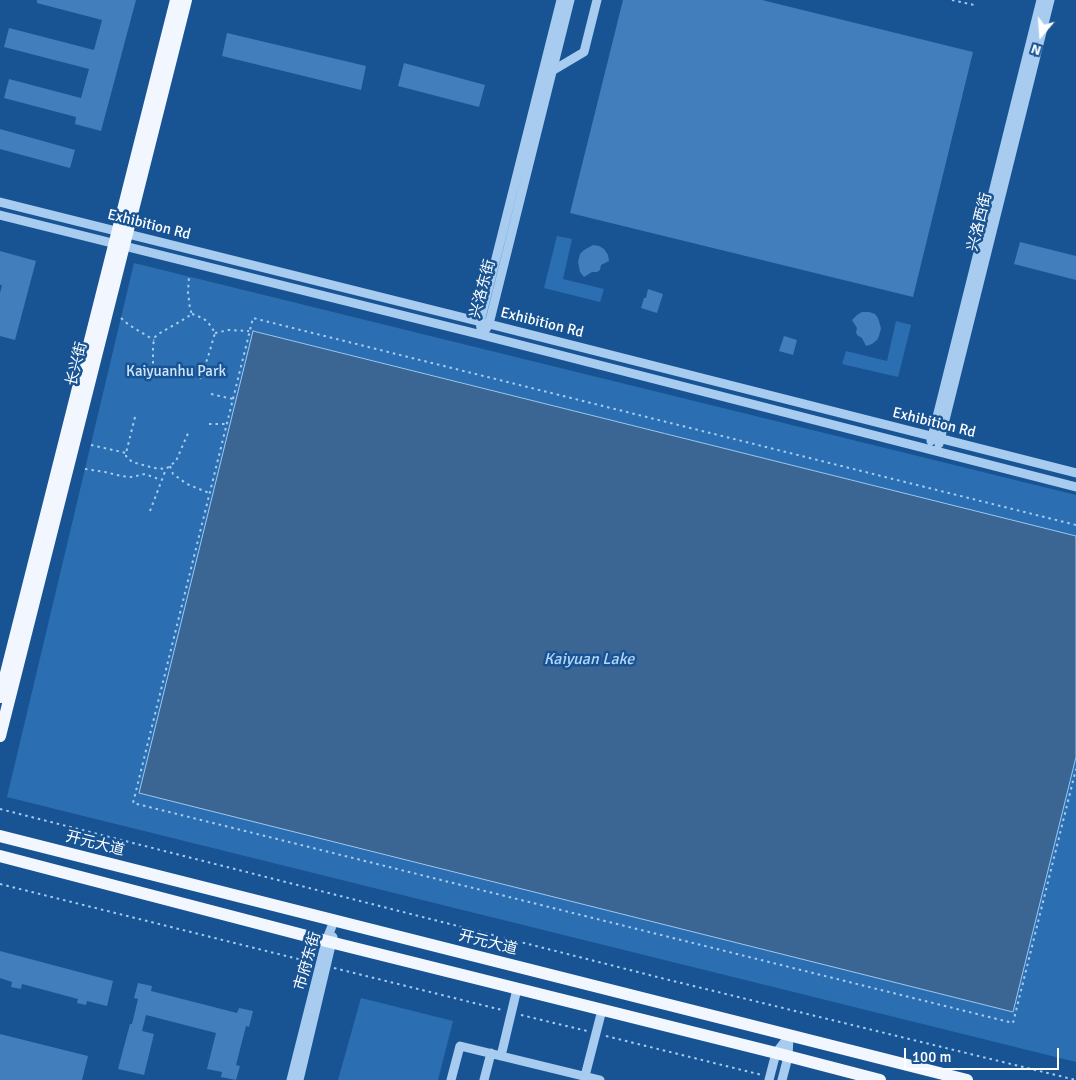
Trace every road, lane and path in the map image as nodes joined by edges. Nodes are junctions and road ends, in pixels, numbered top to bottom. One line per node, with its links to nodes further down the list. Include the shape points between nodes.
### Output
1 (176, 0): 13 (main road, 长兴街)
2 (186, 0): 13 (main road, 长兴街)
3 (561, 0): 17 (street, 兴洛东街)
4 (570, 0): 10 (street, 兴洛东街)
5 (597, 0): 10 (street, via 584,52)
6 (952, 0): 9 (path)
7 (1041, 0): 30 (street, 兴洛西街)
8 (1050, 0): 30 (street, 兴洛西街)
9 (974, 5)
10 (552, 71): 17 (street, 兴洛东街)
11 (0, 202): 13 (street, Exhibition Rd)
12 (0, 215): 13 (street, Exhibition Rd)
13 (121, 239): 17 (street, Exhibition Rd); 20 (street, Exhibition Rd); 43 (main road, 长兴街); 44 (main road, 长兴街)
14 (189, 276): 15 (path)
15 (192, 314): 19 (path, via 207,321); 21 (path)
16 (121, 318): 21 (path)
17 (484, 323): 20 (street, 兴洛东街); 30 (street, Exhibition Rd)
18 (249, 331): 19 (path); 25 (path); 42 (path, via 253,318)
19 (215, 333): 23 (path)
20 (482, 336): 32 (street, Exhibition Rd)
21 (154, 340): 22 (path)
22 (153, 370)
23 (200, 379)
24 (211, 394): 25 (path)
25 (233, 398): 28 (path)
26 (135, 417): 33 (path)
27 (209, 424): 28 (path)
28 (226, 424): 40 (path)
29 (189, 431): 34 (path, via 176,461)
30 (936, 438): 32 (street, 兴洛西街); 37 (street, Exhibition Rd)
31 (91, 445): 33 (path)
32 (933, 450): 39 (street, Exhibition Rd)
33 (126, 453): 36 (path, via 132,462)
34 (170, 466): 36 (path); 40 (path, via 173,474 187,484)
35 (85, 469): 38 (path, via 121,476 145,474)
36 (166, 469): 38 (path)
37 (1076, 473)
38 (161, 480): 41 (path)
39 (1076, 487)
40 (209, 493): 45 (path, via 132,802 1013,1023)
41 (150, 511)
42 (1076, 525)
43 (0, 697)
44 (0, 736)
45 (1076, 769)
46 (0, 809): 71 (path)
47 (0, 836): 50 (main road, 开元大道)
48 (0, 856): 51 (main road)
49 (0, 884): 52 (path)
50 (334, 921): 51 (street, 市府东街); 57 (main road, 开元大道)
51 (329, 942): 52 (street, 市府东街); 53 (main road)
52 (323, 965): 55 (path); 63 (street, 市府东街); 64 (street, 市府东街)
53 (517, 989): 54 (main road); 55 (street)
54 (602, 1010): 56 (street); 59 (main road)
55 (512, 1012): 56 (path); 60 (street)
56 (596, 1034): 61 (street); 62 (path)
57 (789, 1036): 59 (street); 70 (main road, 开元大道)
58 (491, 1053): 60 (street); 65 (street, via 460,1046); 66 (street)
59 (782, 1055): 62 (street); 68 (street); 69 (main road)
60 (501, 1056): 61 (street)
61 (585, 1076): 67 (street)
62 (770, 1078)
63 (291, 1080)
64 (298, 1080)
65 (451, 1080)
66 (484, 1080)
67 (597, 1080)
68 (782, 1080)
69 (880, 1080)
70 (967, 1080)
71 (1076, 1080)

